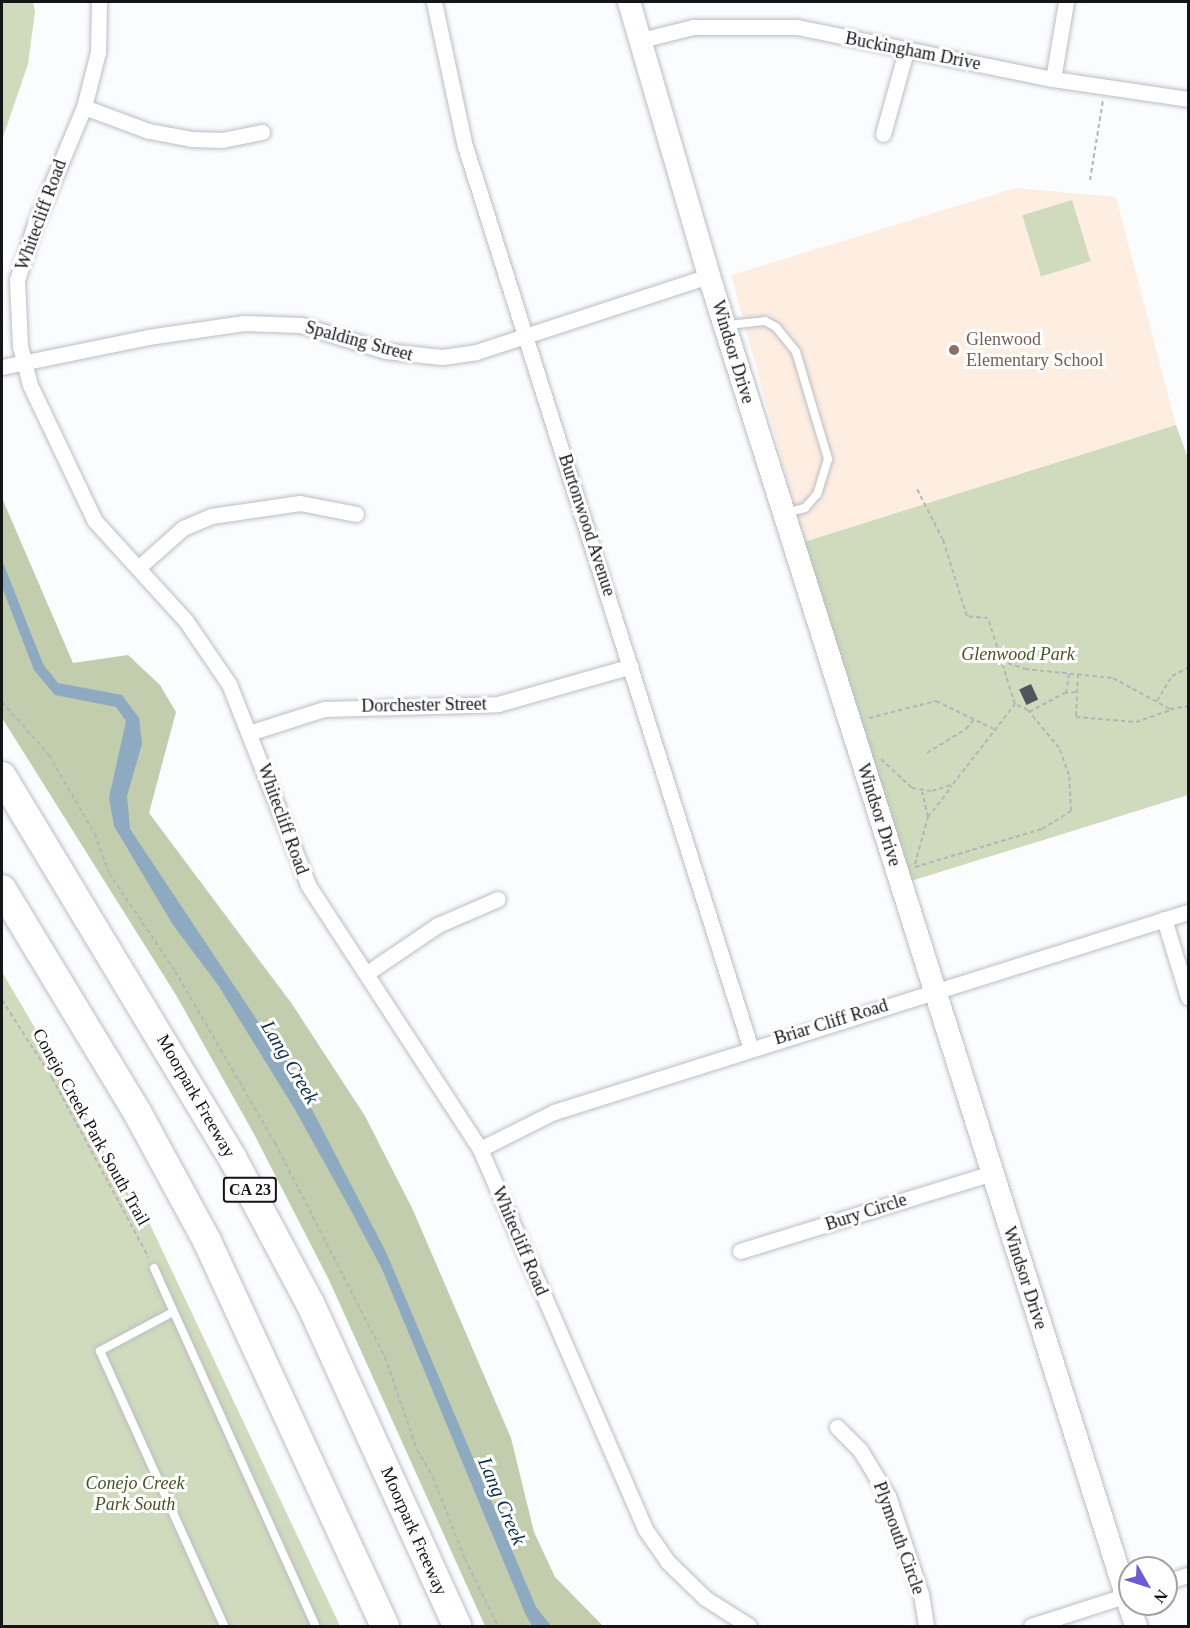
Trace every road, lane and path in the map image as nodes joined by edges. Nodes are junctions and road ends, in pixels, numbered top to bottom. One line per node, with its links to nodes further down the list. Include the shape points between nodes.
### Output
1 (99, 2): 10 (street, Whitecliff Road, via 98,52)
2 (434, 2): 16 (street, Burtonwood Avenue, via 465,146)
3 (629, 2): 5 (street, Windsor Drive)
4 (1066, 2): 7 (street)
5 (638, 41): 6 (street, Buckingham Drive, via 693,27 746,24 797,27); 14 (street, Windsor Drive)
6 (906, 51): 7 (street, Buckingham Drive); 12 (street)
7 (1053, 79): 8 (street, Buckingham Drive)
8 (1105, 88): 9 (street, Buckingham Drive); 13 (path)
9 (1188, 99)
10 (84, 107): 11 (street, via 149,131 192,139 222,140); 17 (street, Whitecliff Road, via 39,214 17,280)
11 (262, 132)
12 (883, 134)
13 (1090, 180)
14 (709, 276): 15 (street, Windsor Drive); 16 (street, Spalding Street)
15 (725, 326): 21 (street, Windsor Drive); 21 (lane, via 765,321 776,327 796,352 828,459 824,481 805,508)
16 (525, 334): 17 (street, Spalding Street, via 476,352 422,357 301,325 244,323); 24 (street, Burtonwood Avenue)
17 (24, 362): 18 (street, Spalding Street); 22 (street, Whitecliff Road, via 82,500)
18 (2, 368)
19 (917, 489): 23 (path, via 943,540 967,616 988,618)
20 (356, 514): 22 (street, via 300,503 211,516 183,528)
21 (784, 514): 53 (street, Windsor Drive)
22 (138, 568): 39 (street, Whitecliff Road, via 212,655)
23 (1001, 661): 26 (path, via 1025,669); 32 (path)
24 (631, 666): 39 (street, Dorchester Street, via 498,704 360,705 324,710); 56 (street, Burtonwood Avenue)
25 (1188, 668): 30 (path, via 1172,676)
26 (1069, 673): 27 (path); 29 (path)
27 (1078, 673): 28 (path); 30 (path, via 1113,678)
28 (1077, 692): 29 (path); 34 (path, via 1076,717 1083,719 1136,722)
29 (1066, 693): 35 (path)
30 (1157, 701): 34 (path)
31 (2, 702): 71 (path, via 49,756 95,834 110,873 175,971 275,1143 385,1357 417,1450 433,1477 472,1576)
32 (1015, 704): 35 (path); 38 (path)
33 (1188, 706): 34 (path)
34 (1173, 709)
35 (1029, 712): 46 (path, via 1065,760 1072,806 1068,817)
36 (866, 717): 37 (path, via 871,720 936,701)
37 (975, 718): 38 (path); 41 (path, via 966,729)
38 (995, 729): 43 (path, via 986,748)
39 (252, 732): 52 (street, Whitecliff Road, via 296,861)
40 (875, 751): 44 (path, via 905,784)
41 (927, 753)
42 (2, 776): 70 (highway, Moorpark Freeway / CA 23, via 233,1159 310,1303)
43 (953, 784): 44 (path); 45 (path)
44 (921, 790): 45 (path)
45 (928, 816): 46 (path)
46 (915, 867): 47 (path)
47 (912, 876)
48 (2, 889): 63 (highway, via 137,1112 207,1241)
49 (498, 899): 52 (street, via 438,925)
50 (1188, 912): 51 (street, Briar Cliff Road)
51 (1164, 919): 53 (street, Briar Cliff Road); 54 (street)
52 (367, 973): 57 (street, Whitecliff Road)
53 (934, 990): 56 (street, Briar Cliff Road); 58 (street, Windsor Drive)
54 (1188, 998)
55 (2, 1000): 60 (path, Conejo Creek Park South Trail, via 52,1078)
56 (750, 1046): 57 (street, Briar Cliff Road, via 554,1112)
57 (480, 1149): 72 (street, Whitecliff Road, via 645,1529 667,1561 705,1598)
58 (992, 1173): 59 (street, Bury Circle); 64 (street, Windsor Drive)
59 (740, 1251)
60 (153, 1268): 61 (lane)
61 (173, 1312): 66 (lane, via 100,1351); 67 (lane)
62 (837, 1427): 73 (street, Plymouth Circle, via 865,1458 888,1496 921,1594)
63 (312, 1463): 68 (highway); 69 (highway)
64 (1118, 1563)
65 (1118, 1597): 74 (street)
66 (224, 1626)
67 (316, 1626)
68 (376, 1626)
69 (385, 1626)
70 (457, 1626)
71 (498, 1626)
72 (749, 1626)
73 (926, 1626)
74 (1031, 1626)

